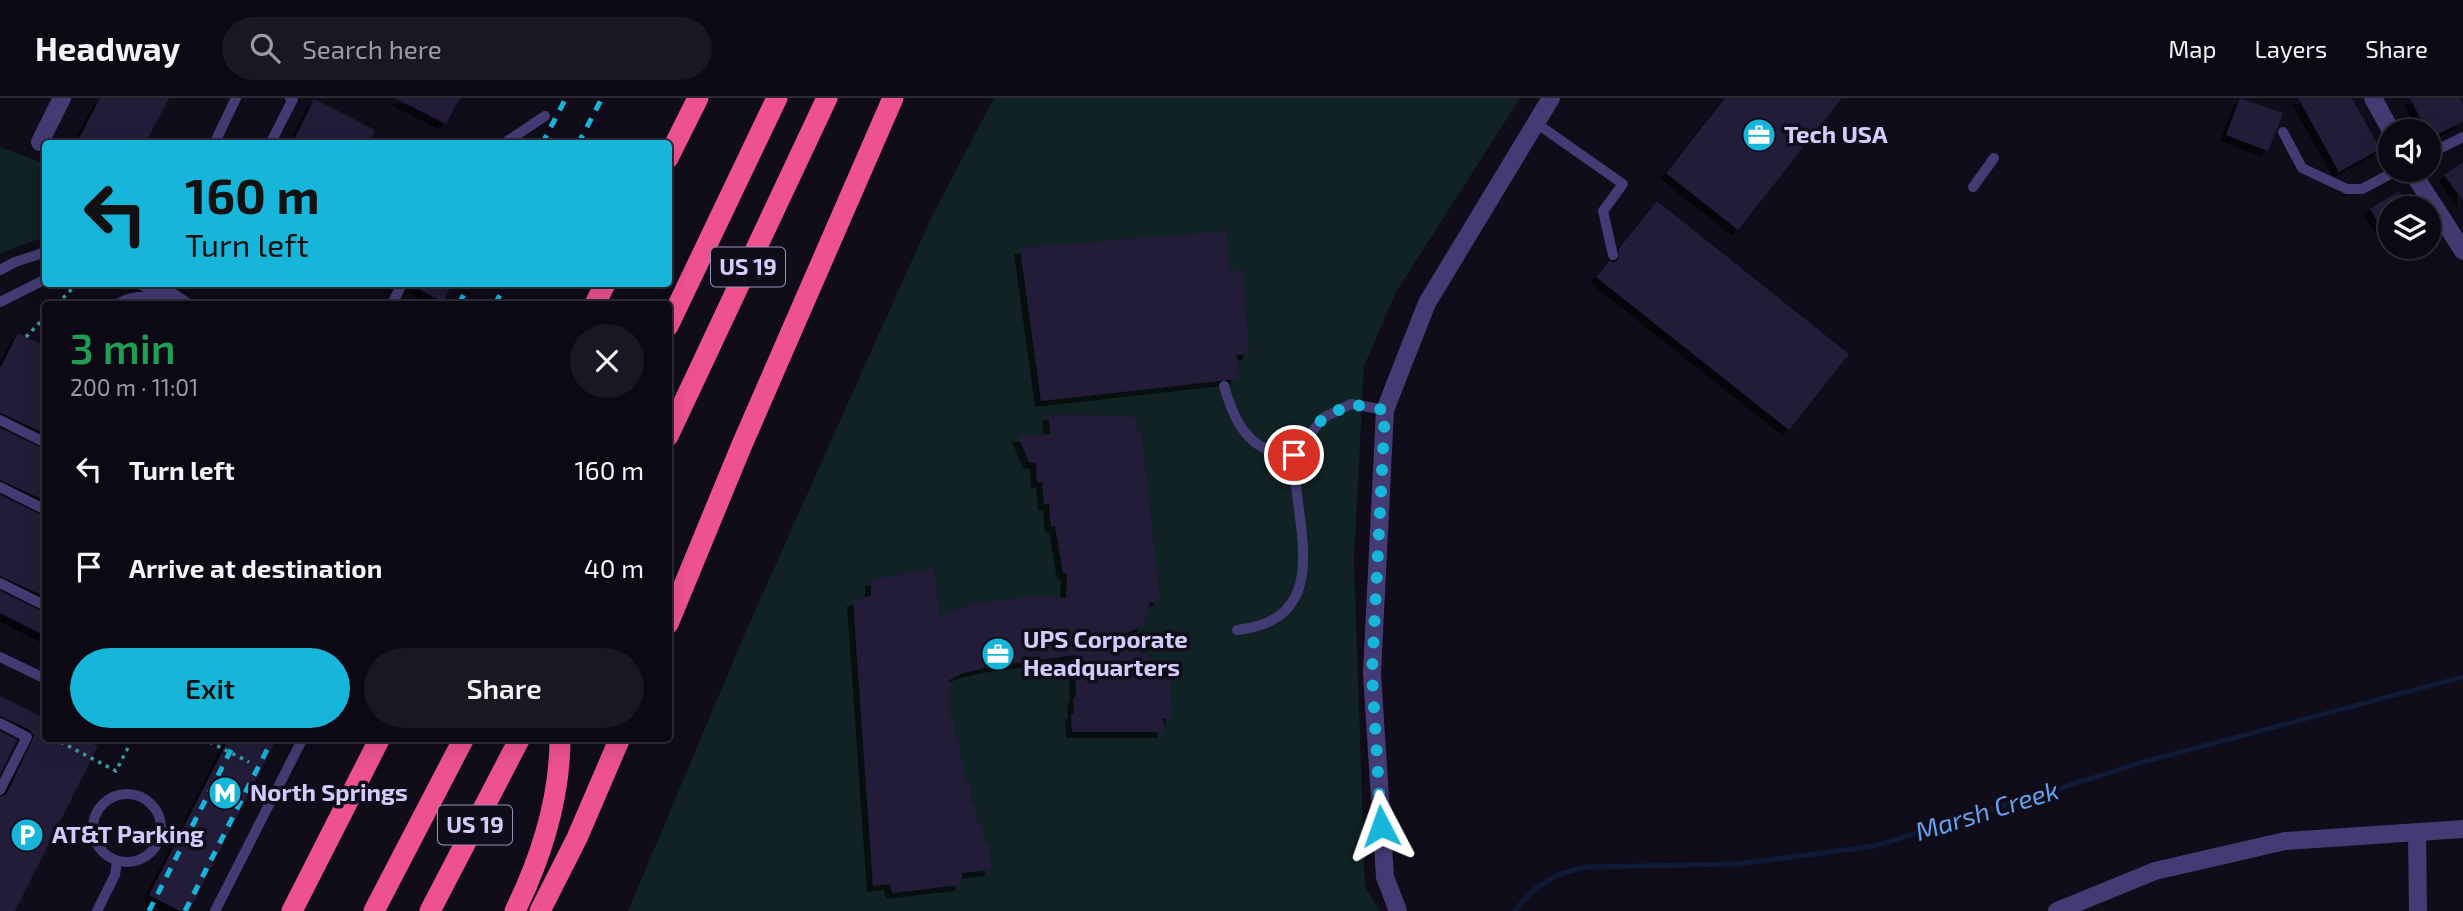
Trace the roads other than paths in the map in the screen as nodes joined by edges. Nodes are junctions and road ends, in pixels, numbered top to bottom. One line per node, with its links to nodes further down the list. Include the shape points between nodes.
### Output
1 (62, 98): 18 (street)
2 (236, 98): 15 (lane)
3 (290, 98): 16 (lane)
4 (698, 98): 20 (highway)
5 (777, 98): 37 (highway, US 19)
6 (827, 98): 41 (highway, US 19)
7 (893, 98): 48 (highway)
8 (1551, 98): 12 (street)
9 (2374, 98): 11 (street)
10 (545, 116): 17 (lane)
11 (2385, 119)
12 (1536, 122): 27 (lane, via 1623,184 1603,211); 39 (street, via 1427,303)
13 (2283, 132): 22 (lane, via 2302,169 2347,189 2361,189)
14 (2463, 137): 19 (lane)
15 (216, 140)
16 (272, 140)
17 (509, 140)
18 (40, 142)
19 (2441, 148)
20 (672, 150)
21 (1994, 158): 24 (lane)
22 (2378, 180)
23 (2419, 182): 25 (street)
24 (1972, 187)
25 (2463, 251)
26 (42, 253): 28 (lane)
27 (1613, 255)
28 (0, 270)
29 (42, 280): 36 (lane)
30 (146, 287): 34 (lane)
31 (163, 287): 35 (lane)
32 (122, 301): 33 (lane, via 142,295)
33 (171, 301)
34 (178, 301)
35 (181, 301)
36 (0, 302)
37 (672, 318)
38 (1224, 386): 43 (lane, via 1231,412 1246,434 1266,449)
39 (1385, 410): 43 (lane, via 1351,404 1323,418); 70 (street, via 1372,673 1385,877)
40 (0, 420): 42 (lane)
41 (672, 427)
42 (42, 441)
43 (1294, 455): 49 (lane, via 1305,569 1300,589 1273,620)
44 (0, 487): 45 (lane)
45 (42, 508)
46 (0, 583): 47 (lane)
47 (42, 605)
48 (672, 614)
49 (1237, 630)
50 (0, 657): 51 (lane)
51 (42, 677)
52 (0, 723): 59 (lane, via 27,737)
53 (301, 742): 64 (lane)
54 (378, 742): 65 (highway)
55 (462, 742): 66 (highway, US 19)
56 (518, 742): 67 (highway, US 19)
57 (560, 742): 68 (highway, via 548,825)
58 (618, 742): 69 (highway)
59 (0, 790)
60 (2463, 829): 61 (street)
61 (2417, 832): 71 (street, via 2285,841 2155,871); 72 (street)
62 (117, 862): 62 (lane, via 141,860 159,842 161,819 156,808 138,795 114,796 96,813 94,837 99,848); 63 (lane)
63 (97, 911)
64 (215, 911)
65 (292, 911)
66 (374, 911)
67 (430, 911)
68 (515, 911)
69 (540, 911)
70 (1398, 911)
71 (2057, 911)
72 (2418, 911)

